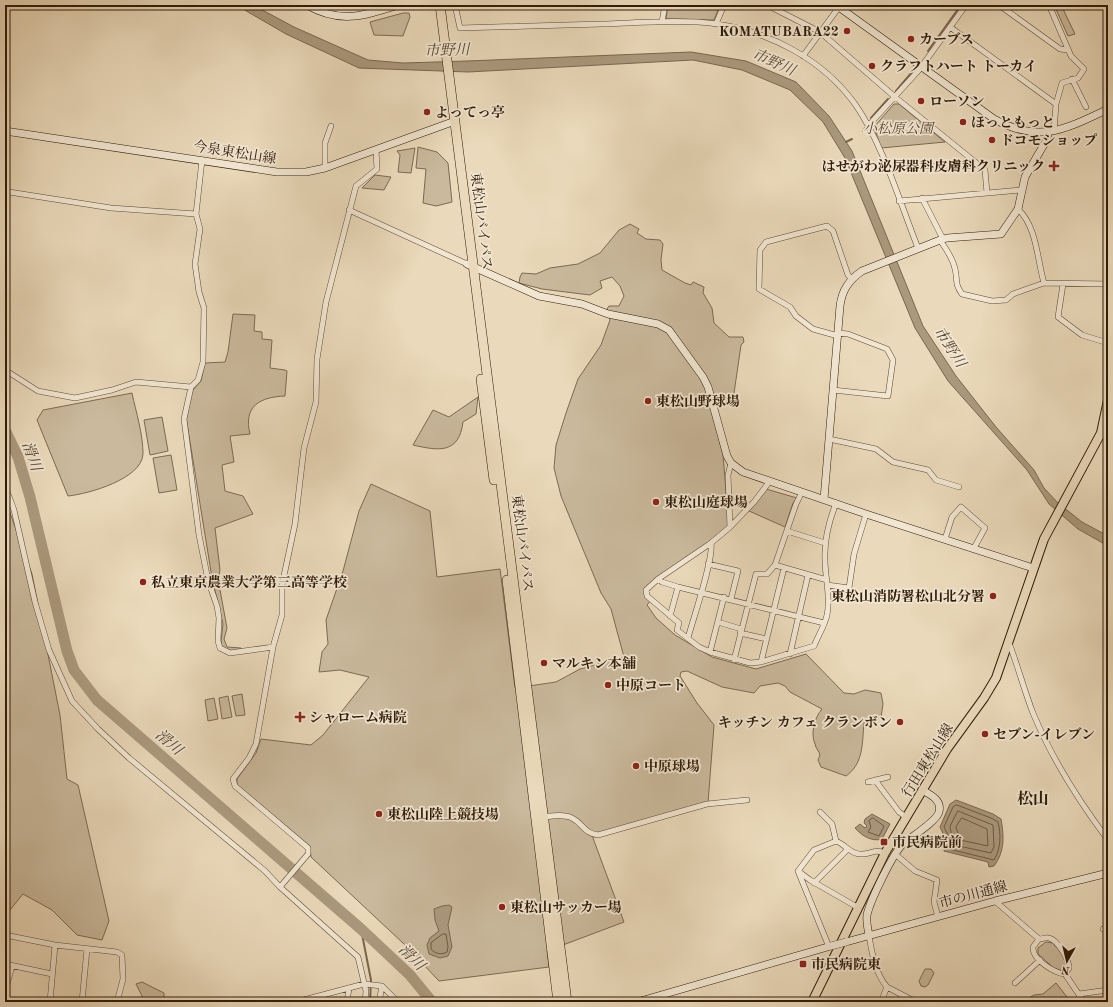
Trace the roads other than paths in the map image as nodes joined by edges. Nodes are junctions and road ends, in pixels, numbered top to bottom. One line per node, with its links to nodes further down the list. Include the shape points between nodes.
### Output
1 (307, 5): 2 (street, via 327,14 350,17)
2 (398, 5)
3 (434, 5): 17 (highway)
4 (440, 5): 17 (highway)
5 (455, 5): 13 (street, via 460,28)
6 (665, 5): 13 (street)
7 (724, 5): 14 (street)
8 (768, 5): 16 (street)
9 (966, 5): 15 (street)
10 (999, 5): 18 (street, via 1060,50)
11 (1049, 5): 18 (street)
12 (837, 6): 16 (street); 20 (street)
13 (662, 22): 14 (street)
14 (716, 24): 19 (street, via 766,37)
15 (950, 27): 20 (street); 23 (street)
16 (820, 32): 19 (street); 22 (street)
17 (443, 46): 26 (highway, 東松山バイパス)
18 (1068, 50): 21 (street, via 1070,56 1084,69 1078,78)
19 (803, 56): 28 (street, via 844,90)
20 (921, 66): 22 (street); 30 (street, via 1000,122 1027,131)
21 (1072, 80): 23 (street, via 1062,83); 24 (street)
22 (895, 97): 28 (street); 33 (street)
23 (1056, 104): 30 (street)
24 (1086, 107)
25 (1108, 109): 30 (street, via 1069,127)
26 (452, 122): 31 (street, 今泉東松山線); 46 (highway, 東松山バイパス)
27 (331, 126): 34 (street, via 324,143)
28 (868, 126): 35 (street)
29 (5, 131): 32 (street, 今泉東松山線)
30 (1051, 131): 36 (street, via 1025,177)
31 (376, 150): 34 (street, 今泉東松山線); 41 (street, via 377,169 356,186)
32 (202, 160): 34 (street, 今泉東松山線, via 278,172 306,172); 43 (street)
33 (976, 163): 35 (street); 38 (street, via 985,170)
34 (325, 168)
35 (887, 170): 40 (street)
36 (1021, 190): 38 (street); 42 (street)
37 (9, 192): 43 (street, via 111,208)
38 (987, 193): 39 (street)
39 (922, 198): 40 (street); 44 (street)
40 (899, 201): 45 (street)
41 (349, 210): 46 (street); 94 (street, via 326,302 317,359 316,402 304,448 295,524 282,585 282,615)
42 (1018, 210): 44 (street, via 1001,234); 48 (street, via 1023,214 1034,237)
43 (196, 214): 54 (street, via 200,229 195,264 204,308 203,362 198,380)
44 (941, 240): 45 (street); 48 (street, via 955,267 956,282 962,294 992,302 1006,300 1013,294)
45 (918, 248): 47 (street, via 871,267)
46 (470, 266): 59 (street, via 539,296 582,304 608,314 658,324 669,330 708,387); 105 (highway, 東松山バイパス); 150 (highway, 東松山バイパス)
47 (852, 279): 51 (street, via 841,299); 51 (street, via 833,231 827,226 766,242 760,250 759,289 790,307 796,316 813,329)
48 (1044, 283): 49 (street)
49 (1063, 284): 50 (street); 52 (street, via 1058,317 1082,334)
50 (1108, 284)
51 (838, 335): 55 (street); 55 (street, via 848,334 887,349 893,360 888,396)
52 (1108, 343)
53 (5, 370): 54 (street, via 38,391 75,398 136,382)
54 (191, 387): 94 (street, via 184,419 199,535 219,618 218,644 222,650 230,653)
55 (833, 390): 58 (street)
56 (1108, 400): 57 (main road)
57 (1106, 423): 76 (main road, 行田東松山線, via 1050,527)
58 (829, 439): 62 (street, via 876,449 893,462 928,470 936,480); 64 (street)
59 (731, 463): 60 (street, via 743,472); 67 (street, via 728,475)
60 (770, 481): 63 (street); 67 (street)
61 (5, 486): 115 (street, via 14,510 49,650 72,700 129,758)
62 (959, 487)
63 (802, 492): 64 (street); 68 (street)
64 (824, 500): 65 (street)
65 (836, 503): 66 (street); 71 (street, via 827,528)
66 (866, 514): 69 (street); 79 (street, via 854,554 849,588)
67 (730, 527): 70 (street)
68 (787, 531): 71 (street); 74 (street)
69 (945, 539): 72 (street); 72 (street, via 952,517 961,507 985,528)
70 (711, 543): 73 (street); 78 (street)
71 (825, 543): 79 (street)
72 (974, 548): 76 (street)
73 (708, 564): 81 (street); 83 (street, via 738,571)
74 (775, 565): 75 (street); 84 (street, via 767,574 756,574)
75 (784, 568): 77 (street); 85 (street)
76 (1033, 568): 93 (main road, 行田東松山線)
77 (808, 575): 79 (street); 87 (street)
78 (658, 579): 80 (street); 86 (street, via 646,590 647,596)
79 (827, 583): 89 (street, via 827,614)
80 (678, 587): 81 (street); 86 (street)
81 (700, 592): 82 (street); 91 (street)
82 (724, 597): 83 (street); 88 (street)
83 (731, 599): 84 (street)
84 (749, 603): 85 (street); 90 (street)
85 (774, 610): 87 (street); 92 (street)
86 (670, 616): 91 (street, via 679,624 677,630)
87 (798, 616): 89 (street); 96 (street)
88 (718, 622): 90 (street); 95 (street)
89 (824, 623): 96 (street, via 814,646)
90 (741, 631): 92 (street); 97 (street)
91 (688, 638): 95 (street)
92 (767, 640): 98 (street)
93 (1009, 643): 102 (main road, 行田東松山線, via 990,689 947,749); 107 (street, via 1032,711 1062,774)
94 (273, 647): 115 (street, via 256,744 234,777 233,784 306,846 308,854)
95 (710, 652): 97 (street)
96 (790, 654): 98 (street)
97 (734, 660): 98 (street)
98 (761, 662)
99 (888, 777): 100 (street)
100 (875, 780): 101 (street); 106 (street, via 899,812)
101 (868, 782)
102 (922, 790): 106 (main road, 行田東松山線); 111 (street, via 939,802 938,815 901,845)
103 (747, 800): 105 (street, via 708,804 598,835 587,833 576,821 567,816)
104 (820, 812): 108 (street, via 832,824)
105 (543, 817): 151 (highway, 東松山バイパス)
106 (906, 817): 110 (main road, 行田東松山線)
107 (1108, 840)
108 (836, 841): 109 (street); 112 (street, via 814,850)
109 (848, 849): 110 (street, via 862,855 875,850); 114 (street)
110 (885, 854): 117 (main road, 行田東松山線)
111 (895, 854): 118 (street, via 915,872 937,880 934,902); 120 (street, via 868,911)
112 (798, 871): 114 (street); 123 (street)
113 (1108, 873): 116 (street, 市の川通線)
114 (814, 882): 117 (street)
115 (282, 885): 131 (street, via 358,957)
116 (995, 901): 118 (street, 市の川通線); 121 (street)
117 (857, 907): 153 (main road, 行田東松山線)
118 (938, 917): 120 (street, 市の川通線)
119 (5, 935): 122 (street)
120 (869, 936): 123 (street, 市の川通線, bridge); 133 (street, via 879,977)
121 (1039, 940): 125 (street, via 1034,944 1033,950); 129 (street, via 1053,940 1067,957 1069,968)
122 (55, 946): 124 (street); 128 (street)
123 (830, 946): 152 (street)
124 (88, 949): 142 (street); 143 (street, via 117,952 122,955 124,979)
125 (1040, 960): 129 (street, via 1055,972); 130 (street)
126 (5, 964): 127 (street)
127 (12, 966): 128 (street); 136 (street)
128 (52, 974): 141 (street)
129 (1065, 974): 137 (street)
130 (1014, 983)
131 (364, 984): 132 (street); 134 (street); 147 (street)
132 (380, 986): 148 (street); 149 (street)
133 (886, 987): 154 (street); 155 (street)
134 (349, 988): 138 (street); 146 (street)
135 (1108, 990): 137 (street)
136 (5, 992)
137 (1079, 994): 156 (street)
138 (320, 996): 144 (street); 145 (street)
139 (5, 999): 140 (street)
140 (19, 1002)
141 (50, 1002)
142 (82, 1002)
143 (117, 1002)
144 (296, 1002)
145 (317, 1002)
146 (347, 1002)
147 (365, 1002)
148 (379, 1002)
149 (398, 1002)
150 (558, 1002)
151 (566, 1002)
152 (637, 1002)
153 (812, 1002)
154 (881, 1002)
155 (916, 1002)
156 (1084, 1002)

